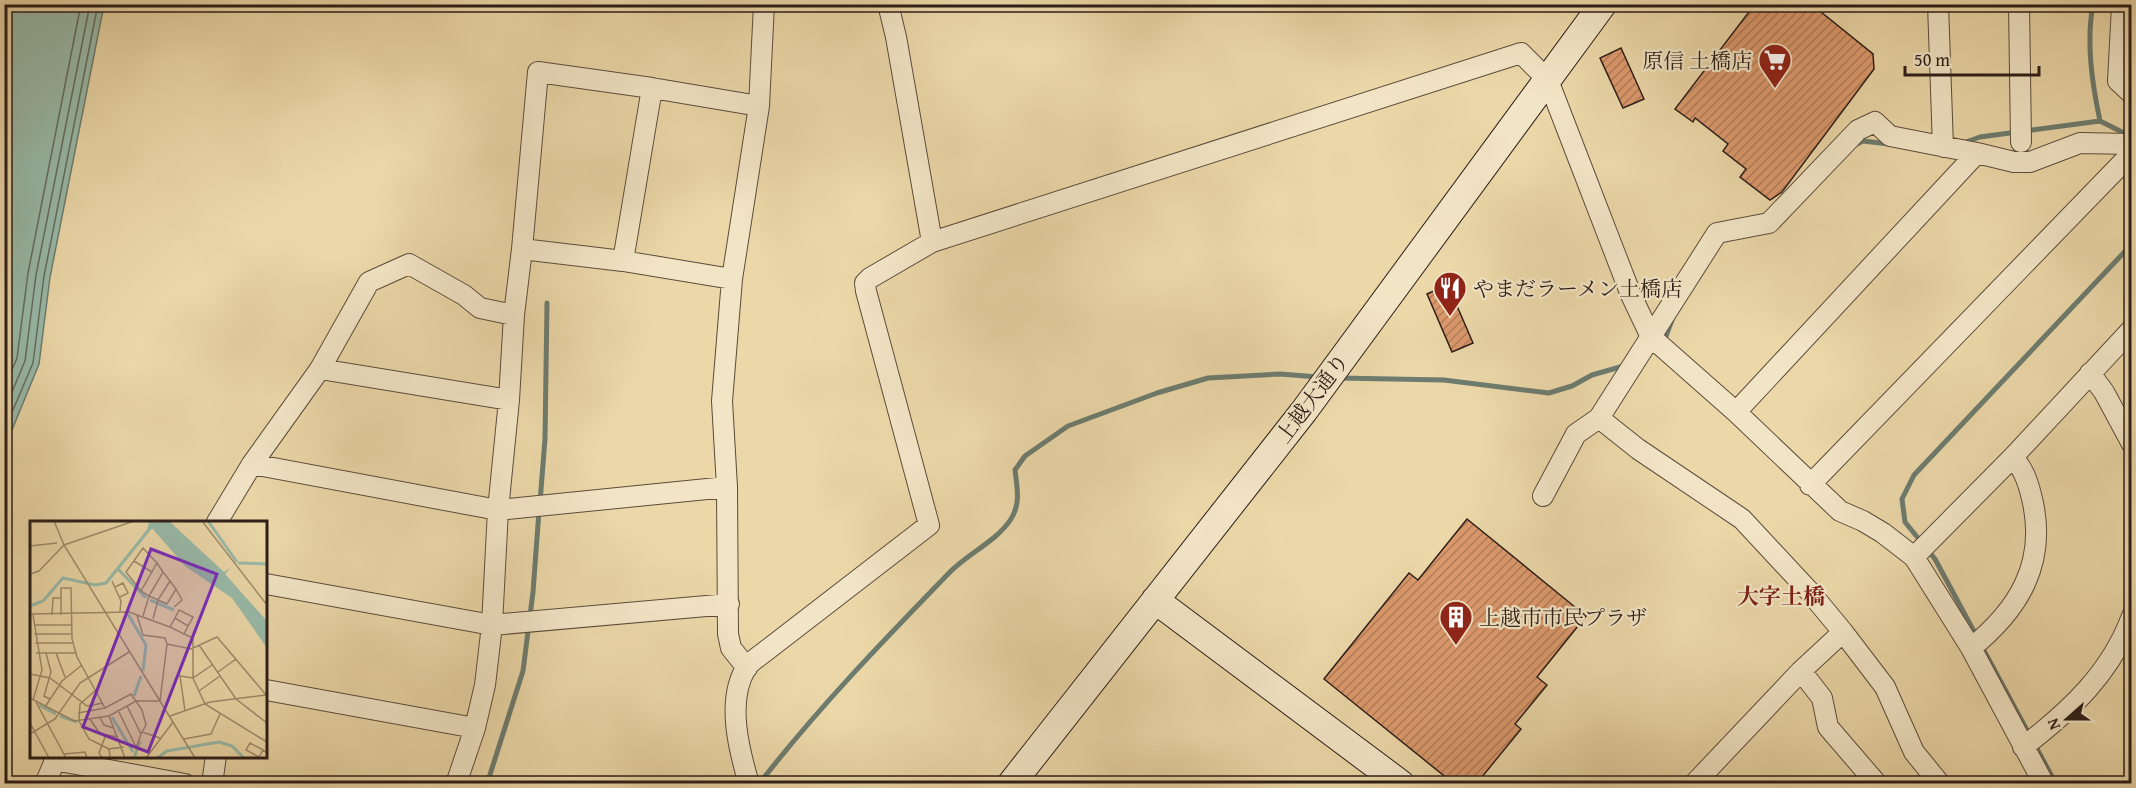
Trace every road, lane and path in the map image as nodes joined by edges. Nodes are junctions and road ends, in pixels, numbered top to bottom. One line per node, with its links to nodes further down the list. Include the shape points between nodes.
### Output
1 (764, 4): 10 (street)
2 (888, 4): 16 (street)
3 (1603, 4): 7 (main road, 上越大通り)
4 (1938, 4): 13 (street)
5 (2019, 4): 11 (street)
6 (2124, 7): 9 (street, via 2118,81)
7 (1548, 80): 16 (street, via 1521,53); 22 (street); 38 (main road, 上越大通り, via 1304,411)
8 (652, 88): 10 (street); 17 (street, via 538,72); 18 (street)
9 (2132, 94)
10 (759, 106): 19 (street)
11 (2021, 142)
12 (2132, 144): 14 (street, via 2080,143 2030,162)
13 (1943, 147): 14 (street); 22 (street, via 1890,136 1875,122 1858,130 1770,222 1717,233)
14 (1977, 153): 26 (street)
15 (2132, 153): 31 (street)
16 (932, 242): 44 (street, via 865,283 929,525)
17 (522, 249): 18 (street); 20 (street)
18 (623, 261): 19 (street)
19 (732, 279): 32 (street, via 722,401)
20 (514, 315): 23 (street, via 480,308 409,264 369,282); 25 (street)
21 (2132, 329): 24 (street)
22 (1651, 337): 26 (street); 27 (street)
23 (320, 369): 25 (street); 30 (street)
24 (2090, 373): 28 (street); 29 (street)
25 (509, 400): 34 (street)
26 (1736, 411): 31 (street)
27 (1599, 418): 33 (street, via 1576,434); 42 (street, via 1742,519)
28 (2132, 444)
29 (2013, 457): 36 (street); 43 (street, via 2028,483 2037,524 2031,569 2010,611)
30 (252, 464): 34 (street); 35 (street)
31 (1810, 485): 36 (street, via 1840,511 1863,521)
32 (727, 488): 34 (street); 39 (street)
33 (1543, 496)
34 (498, 510): 41 (street)
35 (218, 521)
36 (1914, 557): 43 (street)
37 (267, 584): 41 (street)
38 (1155, 600): 56 (main road, 上越大通り); 57 (main road)
39 (729, 604): 41 (street); 44 (street, via 731,648)
40 (2132, 615): 48 (street, via 2121,641 2094,683)
41 (492, 625): 47 (street)
42 (1843, 632): 45 (street); 60 (street, via 1885,687 1914,752)
43 (1971, 648): 48 (street)
44 (747, 668): 55 (street, via 736,698 742,761)
45 (1801, 671): 58 (street); 59 (street, via 1822,698 1828,727)
46 (267, 690): 47 (street)
47 (475, 728): 54 (street)
48 (2023, 747): 61 (street)
49 (55, 758): 51 (street); 52 (street)
50 (216, 758): 53 (street)
51 (45, 783)
52 (185, 783)
53 (212, 783)
54 (456, 783)
55 (749, 783)
56 (1011, 783)
57 (1401, 783)
58 (1694, 783)
59 (1877, 783)
60 (1940, 783)
61 (2044, 783)

